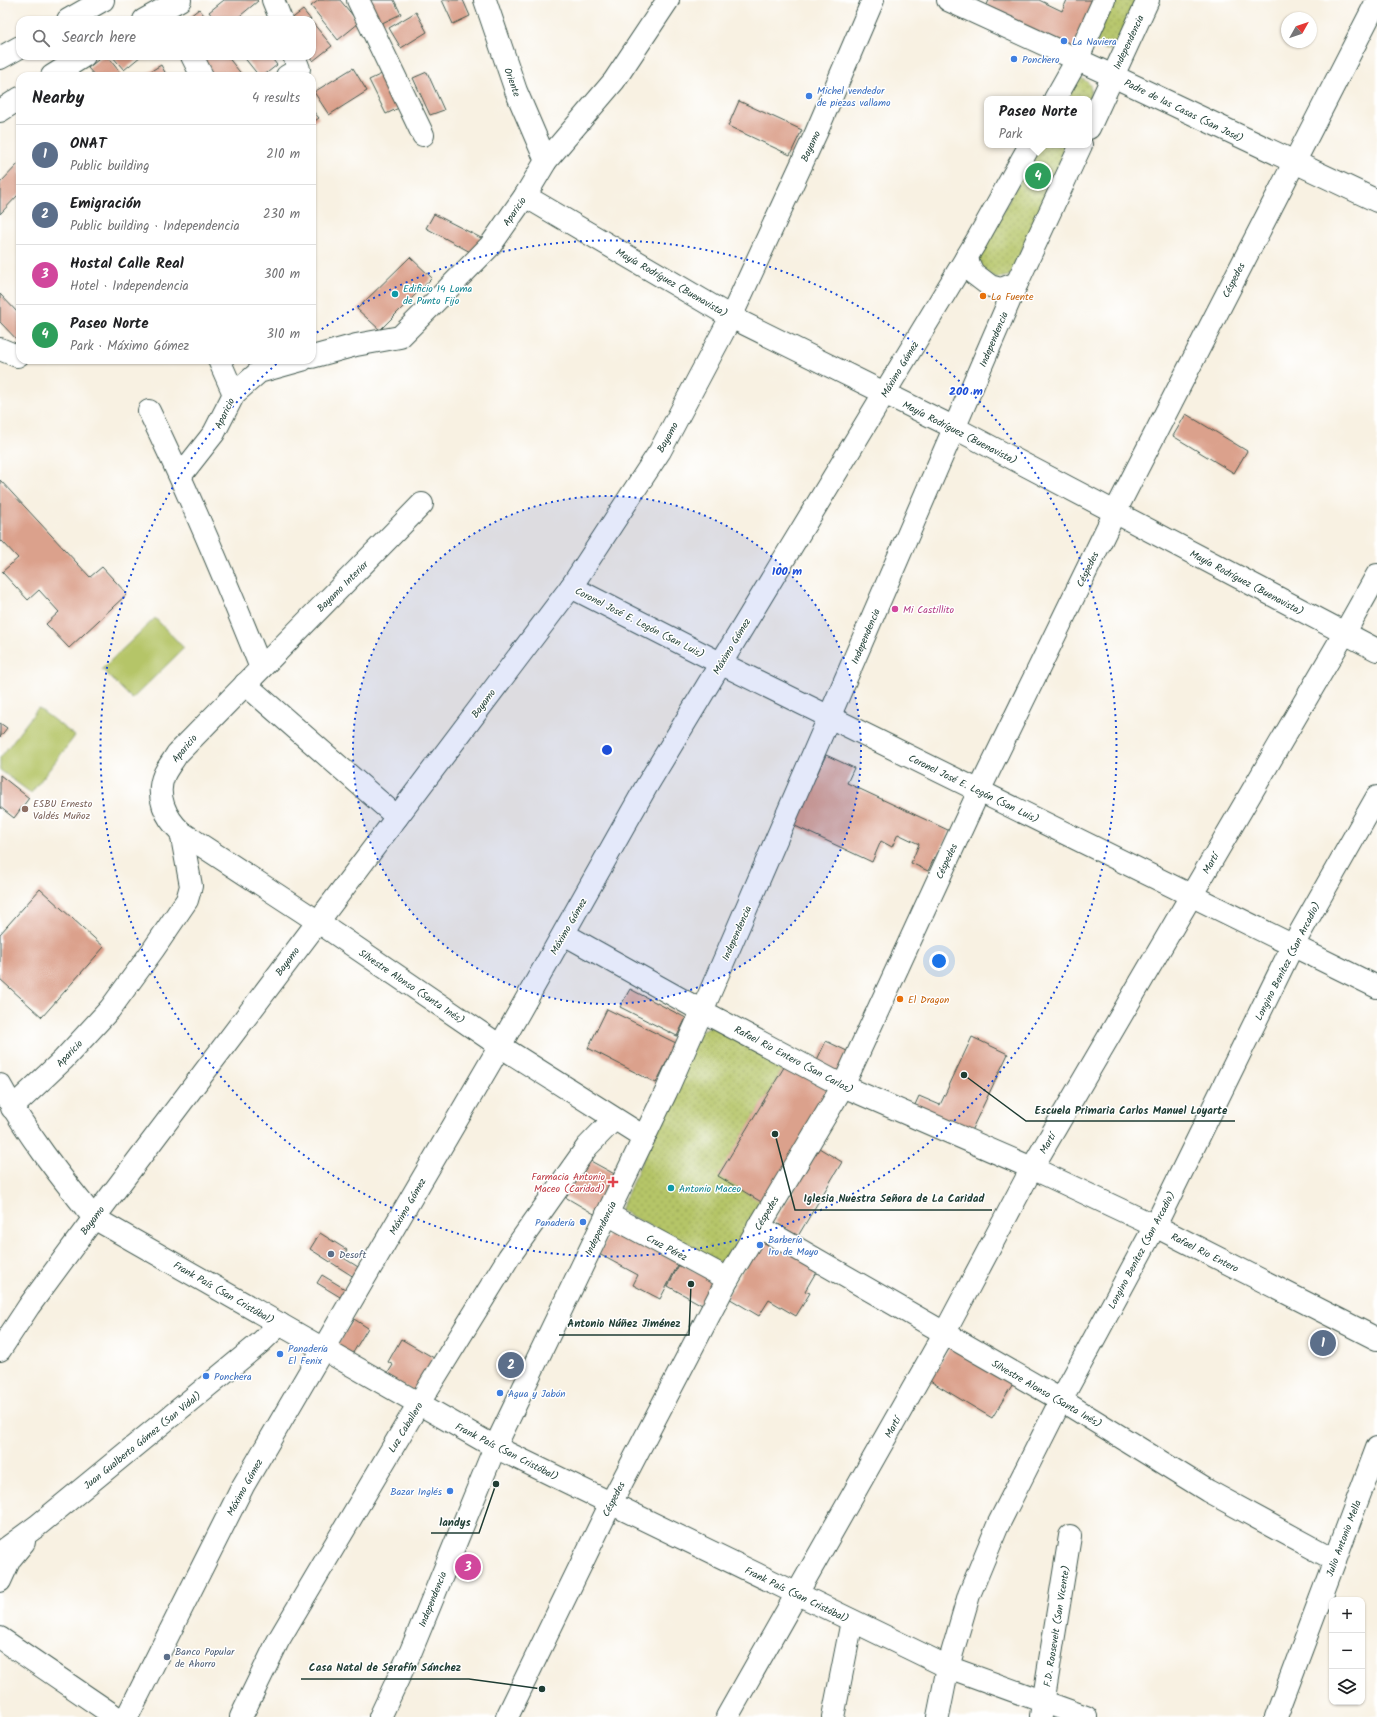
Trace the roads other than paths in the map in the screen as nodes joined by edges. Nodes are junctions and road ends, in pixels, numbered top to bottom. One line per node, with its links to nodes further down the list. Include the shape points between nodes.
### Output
1 (103, 0): 12 (street)
2 (273, 0): 14 (street)
3 (358, 0): 29 (street)
4 (485, 0): 32 (street, Oriente, via 516,91)
5 (668, 0): 32 (street, Aparicio, via 614,81)
6 (872, 0): 38 (street, Bayamo, via 816,133)
7 (948, 0): 20 (street, Padre de las Casas (San José))
8 (1104, 0): 20 (street)
9 (1148, 0): 24 (street, Independencia)
10 (1377, 1): 33 (street, Céspedes)
11 (173, 9): 13 (street)
12 (75, 16)
13 (155, 16)
14 (279, 16)
15 (16, 49): 16 (street)
16 (0, 58)
17 (78, 60): 21 (street)
18 (194, 60): 22 (street)
19 (296, 60): 23 (street, via 299,69)
20 (1077, 60): 24 (street, Padre de las Casas (San José)); 25 (street)
21 (58, 72)
22 (200, 72)
23 (294, 72)
24 (1113, 76): 28 (street, Independencia); 33 (street, Padre de las Casas (San José))
25 (1057, 96)
26 (16, 101): 27 (street)
27 (0, 111)
28 (1092, 122)
29 (423, 135)
30 (1028, 148): 36 (street, Máximo Gómez)
31 (1080, 148): 37 (street, Independencia)
32 (546, 161): 34 (street, Aparicio)
33 (1293, 162): 35 (street, Padre de las Casas (San José)); 50 (street, Céspedes)
34 (525, 196): 38 (street, Mayía Rodríguez (Buenavista)); 41 (street, Aparicio, via 490,246 400,337)
35 (1377, 201)
36 (966, 258): 37 (street, via 973,273 990,286 1001,289); 45 (street, Máximo Gómez)
37 (1017, 283): 47 (street, Independencia)
38 (731, 317): 45 (street, Mayía Rodríguez (Buenavista)); 52 (street, Bayamo, via 660,451)
39 (0, 349): 40 (street)
40 (16, 356)
41 (316, 356)
42 (221, 364): 44 (street)
43 (288, 364): 44 (street, Aparicio, via 259,372)
44 (234, 394): 48 (street, Aparicio, via 214,433)
45 (884, 394): 47 (street, Mayía Rodríguez (Buenavista)); 55 (street, Máximo Gómez)
46 (149, 411): 48 (street)
47 (955, 428): 50 (street, Mayía Rodríguez (Buenavista)); 58 (street, Independencia)
48 (181, 476): 56 (street)
49 (422, 504): 56 (street, Bayamo Interior)
50 (1115, 512): 53 (street, Mayía Rodríguez (Buenavista)); 59 (street, Céspedes)
51 (1377, 575): 53 (street, Martí)
52 (571, 587): 55 (street, Coronel José E. Legón (San Luis)); 61 (street, Bayamo)
53 (1344, 634): 54 (street, Mayía Rodríguez (Buenavista)); 63 (street, Martí)
54 (1377, 650)
55 (720, 663): 58 (street, Coronel José E. Legón (San Luis)); 65 (street, Máximo Gómez, via 646,787)
56 (261, 668): 57 (street, Aparicio)
57 (245, 684): 61 (street); 62 (street, Aparicio, via 177,754 164,776 160,793 166,813)
58 (830, 717): 59 (street, Coronel José E. Legón (San Luis)); 68 (street, Independencia)
59 (979, 791): 63 (street, Coronel José E. Legón (San Luis)); 71 (street, Céspedes)
60 (1377, 797): 66 (street, Longino Benítez (San Arcadio))
61 (397, 817): 64 (street, Bayamo)
62 (181, 832): 64 (street, Silvestre Alonso (Santa Inés)); 72 (street, Aparicio, via 191,886 188,900 110,1009 63,1060)
63 (1191, 895): 66 (street, Coronel José E. Legón (San Luis)); 76 (street, Martí)
64 (318, 921): 69 (street, Silvestre Alonso (Santa Inés)); 78 (street, Bayamo)
65 (564, 934): 68 (street, Rafael Rio Entero (San Carlos)); 69 (street, Máximo Gómez)
66 (1293, 945): 67 (street, Coronel José E. Legón (San Luis)); 80 (street, Longino Benítez (San Arcadio))
67 (1377, 987)
68 (702, 1011): 71 (street, Rafael Rio Entero (San Carlos)); 74 (street, Independencia)
69 (500, 1046): 73 (street, Silvestre Alonso (Santa Inés)); 85 (street, Máximo Gómez)
70 (0, 1084): 72 (street, Frank País (San Cristóbal))
71 (843, 1086): 76 (street, Rafael Rio Entero (San Carlos)); 79 (street, Céspedes)
72 (12, 1108): 78 (street, Frank País (San Cristóbal), via 51,1165)
73 (614, 1119): 74 (street, Silvestre Alonso (Santa Inés)); 75 (street, Luz Caballero)
74 (641, 1143): 75 (street, Luz Caballero, via 606,1138); 77 (street, Independencia)
75 (587, 1147): 88 (street, Luz Caballero, via 509,1257)
76 (1032, 1168): 80 (street, Rafael Rio Entero); 83 (street, Martí)
77 (607, 1214): 81 (street, Cruz Pérez); 89 (street, Independencia)
78 (94, 1218): 82 (street, Frank País (San Cristóbal)); 86 (street, Bayamo)
79 (758, 1226): 81 (street, Céspedes); 83 (street, Silvestre Alonso (Santa Inés))
80 (1155, 1226): 84 (street, Rafael Rio Entero); 87 (street, Longino Benítez (San Arcadio))
81 (728, 1279): 92 (street, Céspedes)
82 (280, 1324): 85 (street, Frank País (San Cristóbal)); 93 (street, Juan Gualberto Gómez (San Vidal))
83 (944, 1334): 87 (street, Silvestre Alonso (Santa Inés)); 98 (street, Martí)
84 (1377, 1339)
85 (324, 1349): 88 (street, Frank País (San Cristóbal)); 104 (street, Máximo Gómez, via 243,1486)
86 (0, 1350)
87 (1062, 1400): 96 (street, Silvestre Alonso (Santa Inés), via 1208,1491); 101 (street, Longino Benítez (San Arcadio), via 998,1525 969,1595)
88 (419, 1403): 89 (street, Frank País (San Cristóbal)); 105 (street, Luz Caballero, via 278,1642)
89 (495, 1447): 92 (street, Frank País (San Cristóbal)); 106 (street, Independencia, via 411,1651)
90 (1377, 1448): 91 (street, Julio Antonio Mella)
91 (1370, 1488): 96 (street, Julio Antonio Mella)
92 (611, 1503): 98 (street, Frank País (San Cristóbal)); 107 (street, Céspedes)
93 (37, 1526): 95 (street, Juan Gualberto Gómez (San Vidal)); 97 (street, via 10,1559)
94 (1070, 1536): 102 (street, F.D. Roosevelt (San Vicente))
95 (0, 1553)
96 (1335, 1560): 112 (street, Julio Antonio Mella)
97 (0, 1580)
98 (798, 1594): 99 (street, Frank País (San Cristóbal)); 108 (street, Martí)
99 (852, 1621): 101 (street, Frank País (San Cristóbal)); 109 (street)
100 (0, 1638): 103 (street)
101 (948, 1667): 102 (street, Frank País (San Cristóbal)); 110 (street, Longino Benítez (San Arcadio))
102 (1042, 1710): 111 (street, Frank País (San Cristóbal))
103 (116, 1717)
104 (126, 1717)
105 (241, 1717)
106 (380, 1717)
107 (507, 1717)
108 (727, 1717)
109 (833, 1717)
110 (938, 1717)
111 (1086, 1717)
112 (1276, 1717)

